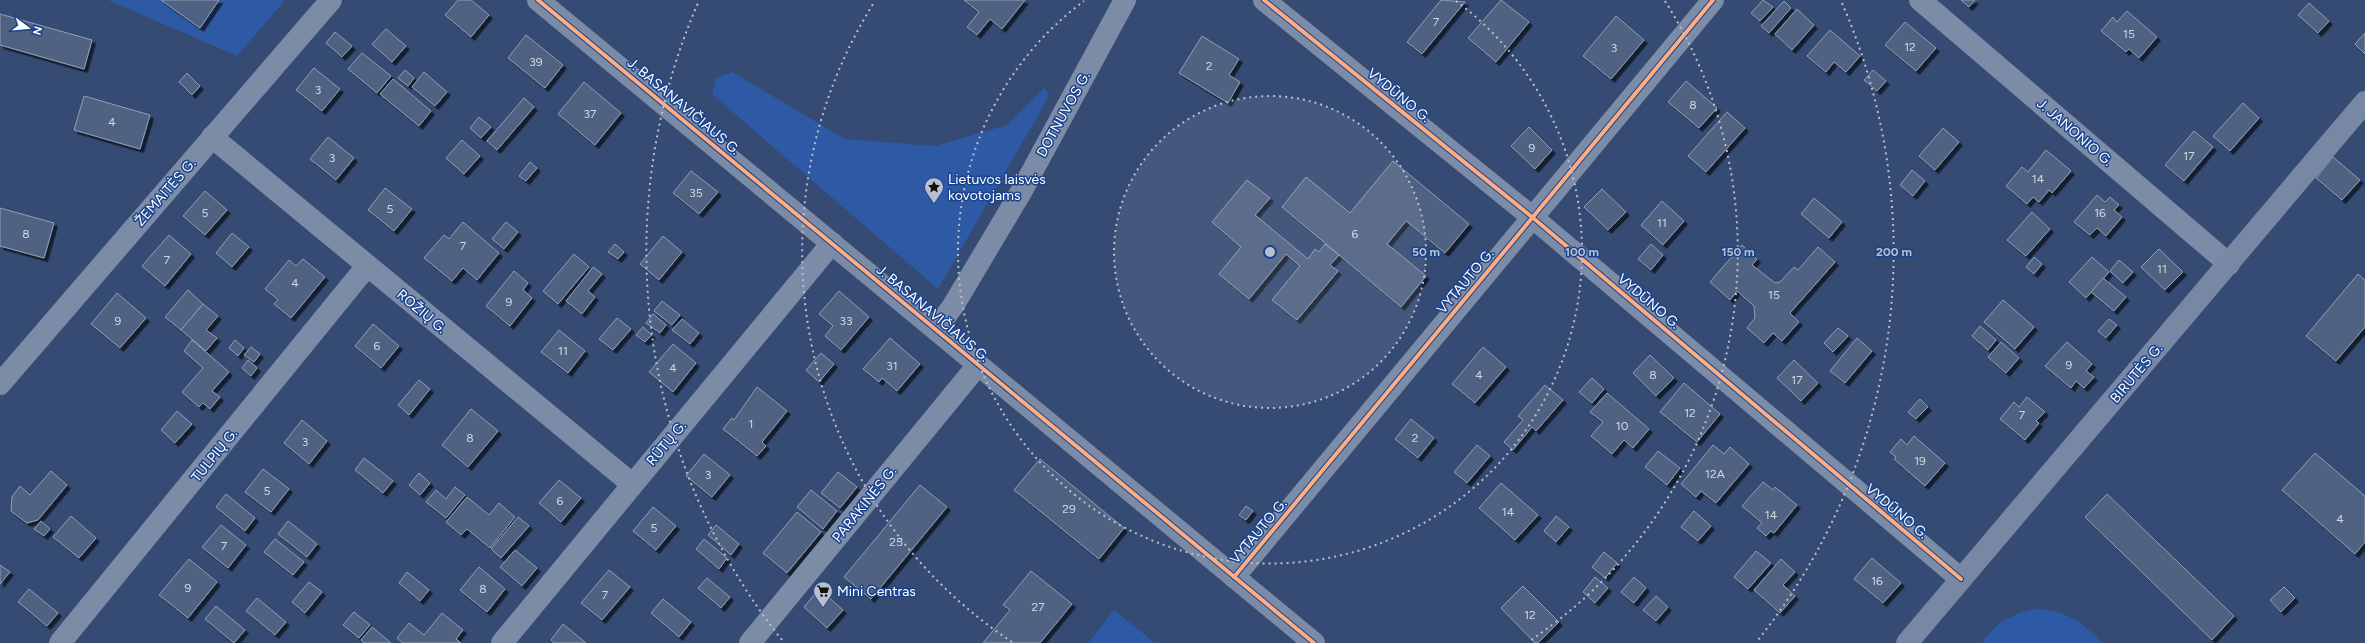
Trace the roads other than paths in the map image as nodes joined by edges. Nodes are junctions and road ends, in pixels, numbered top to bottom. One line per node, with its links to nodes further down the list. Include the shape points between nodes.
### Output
1 (331, 0): 8 (street, ŽEMAITĖS G.)
2 (538, 0): 10 (main road, J. BASANAVIČIAUS G.)
3 (1125, 0): 13 (street, DOTNUVOS G., via 1021,192 953,306)
4 (1264, 0): 9 (street, VYDŪNO G.)
5 (1713, 0): 9 (street, VYTAUTO G.)
6 (1920, 0): 11 (street, J. JANONIO G.)
7 (2365, 102): 11 (street, BIRUTĖS G.)
8 (212, 137): 12 (street, ROŽIŲ G.); 15 (street, ŽEMAITĖS G.)
9 (1532, 217): 17 (street, VYTAUTO G.); 18 (street, VYDŪNO G.)
10 (832, 243): 13 (main road, J. BASANAVIČIAUS G.); 16 (street, RŪTŲ G.)
11 (2229, 264): 18 (street, BIRUTĖS G.)
12 (367, 266): 16 (street, ROŽIŲ G.); 19 (street, TULPIŲ G.)
13 (936, 329): 14 (main road, J. BASANAVIČIAUS G.)
14 (978, 365): 17 (main road, J. BASANAVIČIAUS G.); 21 (street, PARAKINĖS G.)
15 (0, 384)
16 (632, 484): 20 (street, RŪTŲ G.)
17 (1234, 577): 22 (main road, J. BASANAVIČIAUS G.)
18 (1961, 579): 23 (street, BIRUTĖS G.)
19 (60, 643)
20 (502, 643)
21 (750, 643)
22 (1314, 643)
23 (1907, 643)

